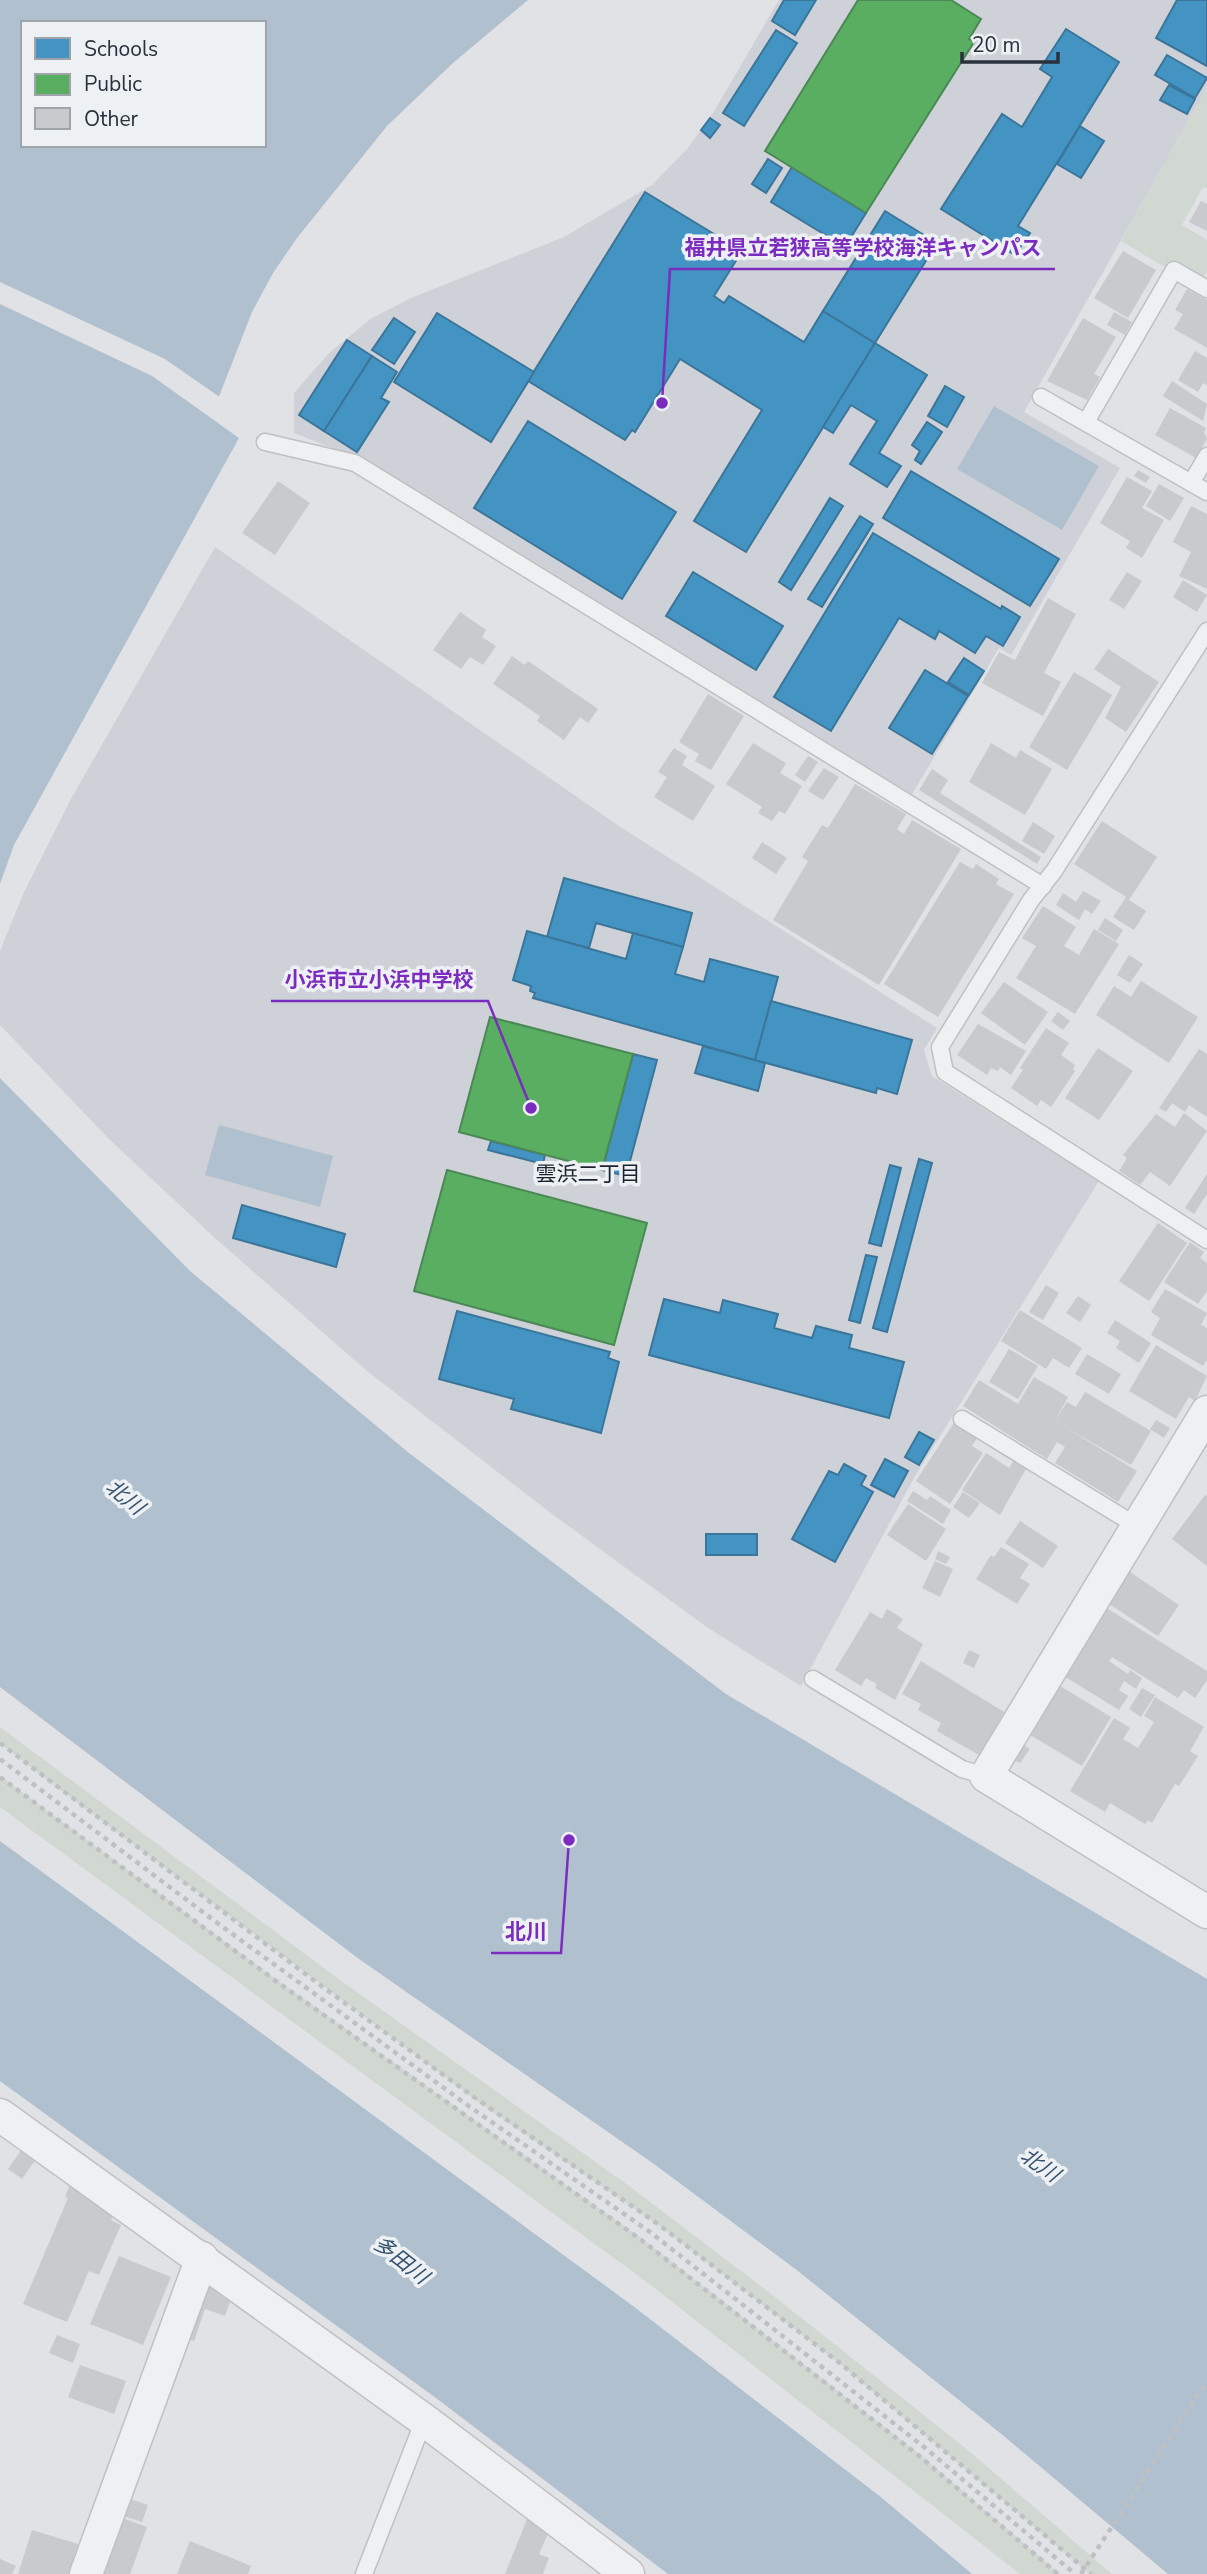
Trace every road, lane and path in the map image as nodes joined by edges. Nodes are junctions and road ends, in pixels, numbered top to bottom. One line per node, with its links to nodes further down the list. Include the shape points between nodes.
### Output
1 (1207, 289): 3 (lane, via 1174,270)
2 (1041, 397): 3 (lane)
3 (1086, 422): 6 (lane)
4 (265, 442): 9 (lane, via 355,463)
5 (1207, 456): 6 (lane)
6 (1191, 483): 7 (lane)
7 (1207, 492)
8 (1207, 631): 9 (lane)
9 (1043, 886): 10 (lane, via 940,1047 945,1072)
10 (1207, 1240)
11 (1207, 1412): 13 (street)
12 (962, 1419): 13 (lane)
13 (1138, 1526): 17 (street)
14 (813, 1679): 17 (lane, via 962,1769)
15 (0, 1743): 30 (path, via 316,1982 669,2232 841,2364)
16 (0, 1759): 28 (path, via 470,2107 650,2232 924,2447)
17 (986, 1776): 19 (street)
18 (0, 1777): 27 (path, via 291,1992 640,2239 918,2455)
19 (1207, 1912)
20 (0, 2115): 21 (street)
21 (202, 2259): 23 (street); 24 (street)
22 (1207, 2381): 29 (path, bridge)
23 (424, 2420): 25 (lane); 26 (street)
24 (86, 2574)
25 (364, 2574)
26 (628, 2574)
27 (1058, 2574)
28 (1075, 2574)
29 (1082, 2574)
30 (1091, 2574)

